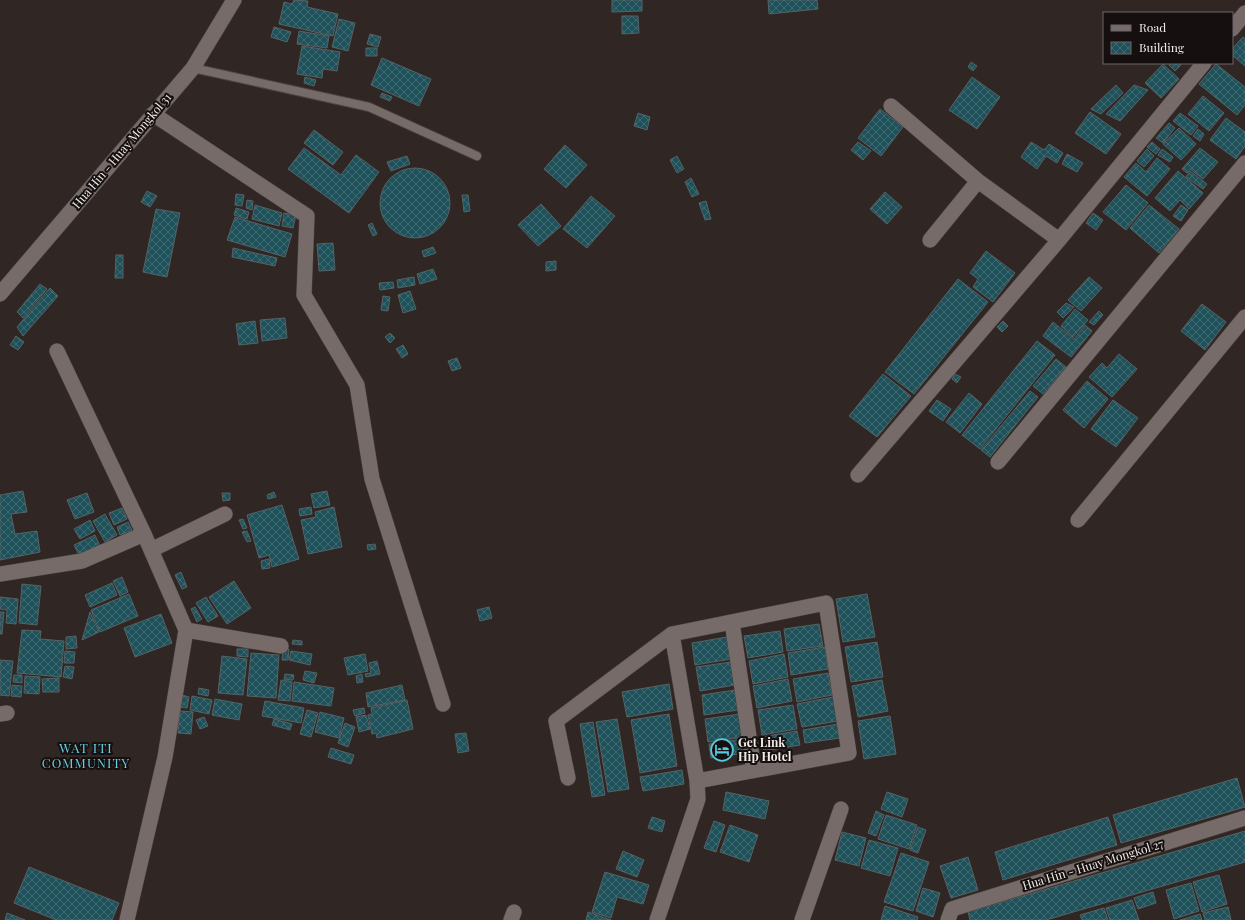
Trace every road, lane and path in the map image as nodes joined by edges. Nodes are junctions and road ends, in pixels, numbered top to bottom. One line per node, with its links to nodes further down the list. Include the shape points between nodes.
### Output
1 (234, 0): 5 (street, Hua Hin - Huay Mongkol 31)
2 (1245, 13): 3 (street)
3 (1233, 28)
4 (1203, 64): 12 (street)
5 (193, 68): 7 (street, Hua Hin - Huay Mongkol 31); 8 (lane, via 369,107)
6 (891, 106): 10 (street)
7 (153, 114): 13 (street, Hua Hin - Huay Mongkol 31); 27 (street, via 306,216 304,296 357,385 372,479)
8 (478, 156)
9 (1245, 163): 16 (street)
10 (978, 181): 11 (street); 12 (street)
11 (930, 240)
12 (1059, 240): 17 (street)
13 (0, 294)
14 (1245, 317): 19 (street)
15 (57, 351): 20 (street)
16 (998, 462)
17 (858, 475)
18 (225, 514): 21 (street)
19 (1078, 520)
20 (144, 534): 21 (street); 22 (street, via 82,562)
21 (151, 550): 24 (street)
22 (0, 574)
23 (732, 622): 25 (street); 28 (street); 28 (street, via 826,603 849,753)
24 (186, 630): 26 (street); 33 (street, via 165,758)
25 (672, 634): 29 (street, via 556,721); 30 (street)
26 (281, 646)
27 (443, 704)
28 (754, 770): 30 (street)
29 (568, 778)
30 (697, 781): 34 (street, via 698,800)
31 (841, 809): 35 (street)
32 (1245, 818): 36 (street, Hua Hin - Huay Mongkol 27, via 952,909)
33 (127, 920)
34 (657, 920)
35 (802, 920)
36 (948, 920)

